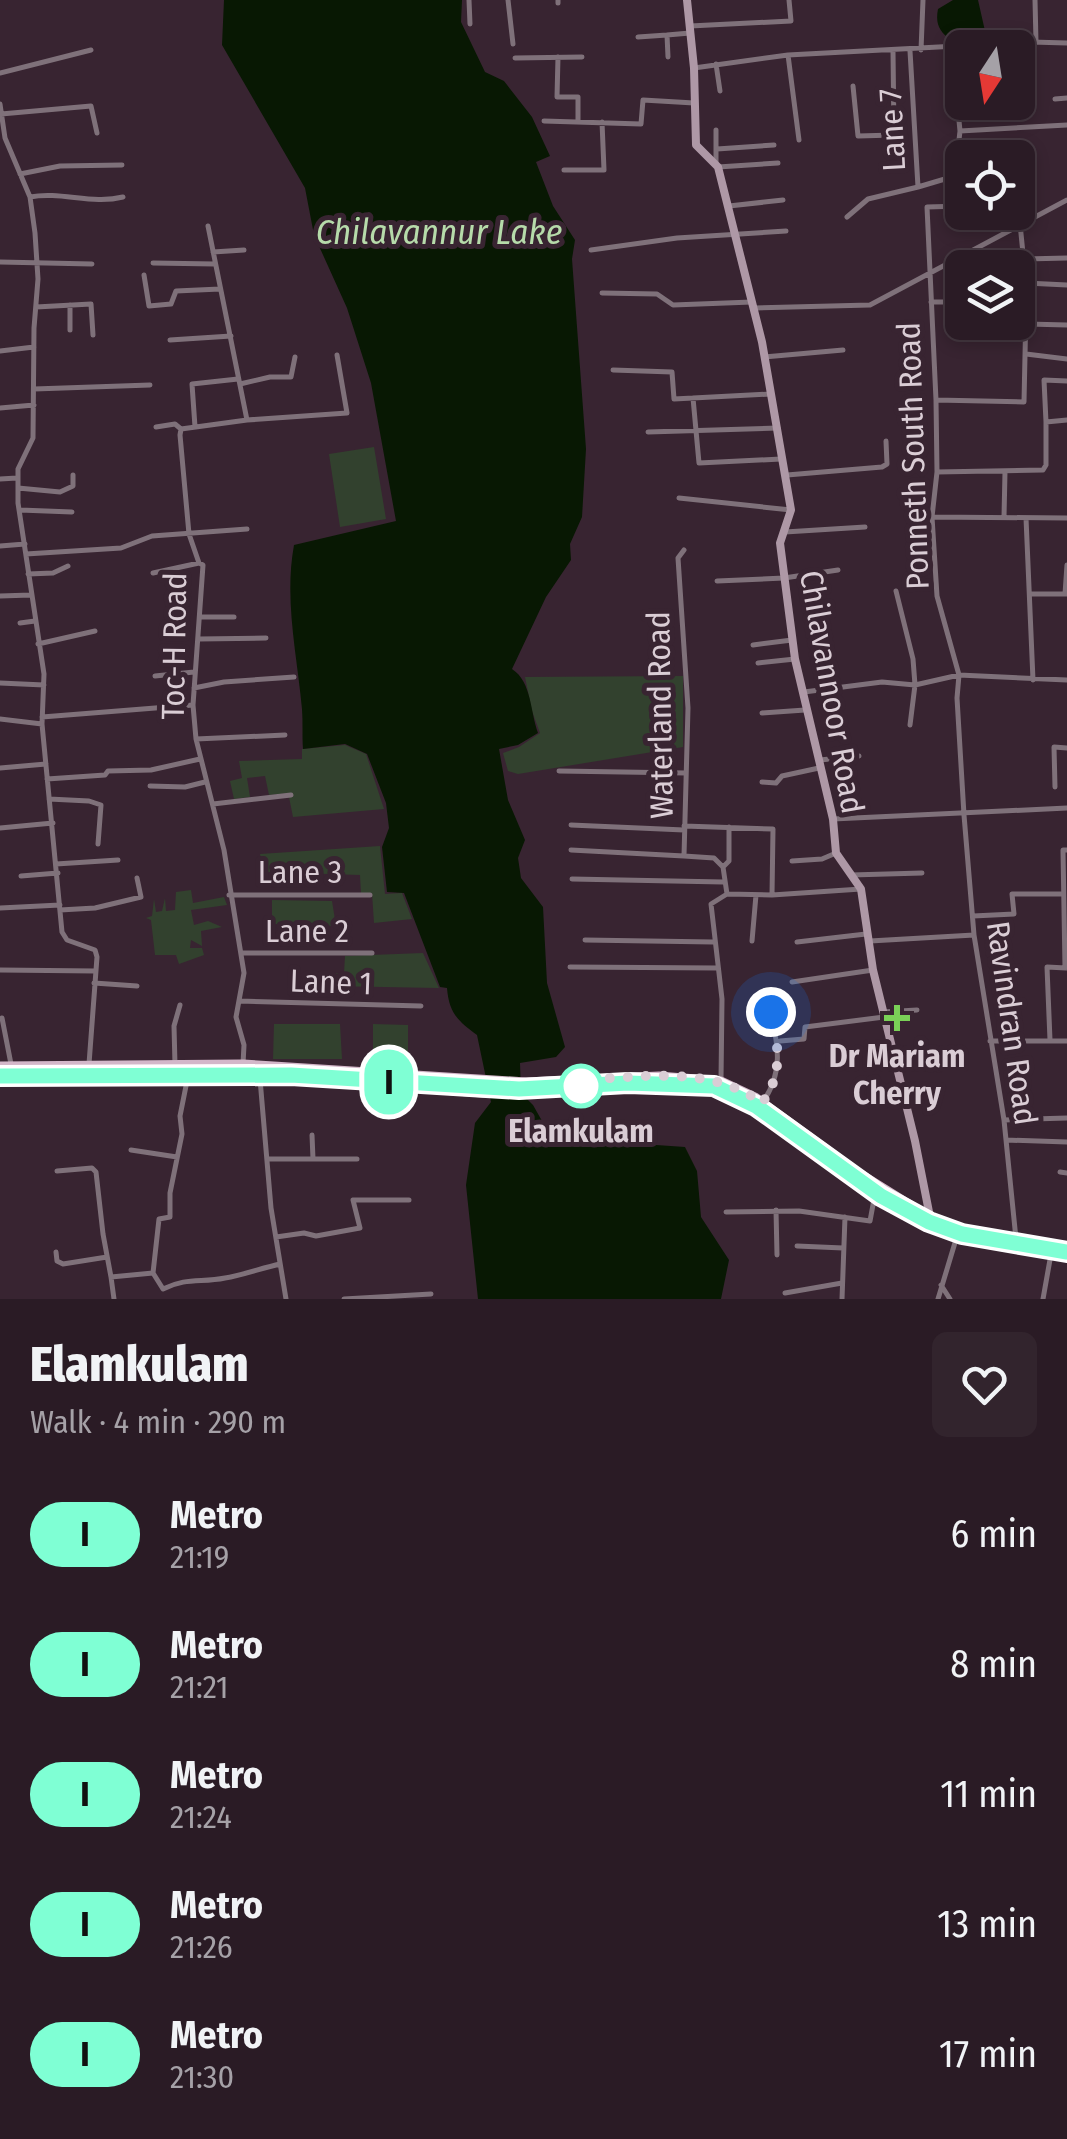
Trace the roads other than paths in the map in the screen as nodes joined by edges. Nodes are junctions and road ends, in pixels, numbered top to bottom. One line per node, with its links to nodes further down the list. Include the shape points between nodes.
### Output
1 (470, 0): 7 (street)
2 (508, 0): 13 (street)
3 (688, 0): 8 (street, Chilavannoor Road)
4 (790, 0): 8 (street, via 791,21)
5 (922, 0): 17 (street)
6 (1034, 0): 11 (street)
7 (470, 24)
8 (690, 30): 9 (street); 25 (street, Chilavannoor Road)
9 (667, 35): 10 (street); 22 (street)
10 (638, 36)
11 (1036, 42): 12 (street)
12 (1067, 43)
13 (513, 44)
14 (945, 48): 17 (street)
15 (90, 50): 26 (street)
16 (910, 50): 17 (street); 18 (street); 52 (street, Lane 7)
17 (921, 50)
18 (893, 51): 19 (street); 27 (street, via 894,135 858,136)
19 (788, 55): 24 (street); 41 (street)
20 (558, 57): 21 (street); 23 (street); 35 (street, via 557,97 578,98)
21 (582, 57)
22 (668, 57)
23 (514, 58)
24 (716, 64): 25 (street); 28 (street)
25 (694, 68): 31 (street, Chilavannoor Road)
26 (0, 74)
27 (853, 86)
28 (720, 91)
29 (1055, 98): 30 (street)
30 (1067, 98)
31 (694, 103): 36 (street, via 643,100 641,124); 49 (street, Chilavannoor Road, via 696,145)
32 (0, 109): 40 (street, via 90,106); 45 (street)
33 (959, 120): 39 (street)
34 (544, 121): 35 (street)
35 (578, 122): 36 (street)
36 (602, 122): 50 (street, via 604,170)
37 (1067, 125): 39 (street)
38 (716, 130): 44 (street)
39 (960, 131): 42 (street); 52 (street, via 955,176)
40 (97, 133)
41 (799, 140)
42 (961, 140)
43 (774, 145): 44 (street)
44 (717, 148): 49 (street)
45 (13, 157): 46 (street); 51 (street)
46 (0, 160)
47 (778, 163): 49 (street)
48 (122, 165): 51 (street)
49 (717, 165): 57 (street, Chilavannoor Road)
50 (564, 170)
51 (20, 174): 54 (street)
52 (918, 187): 59 (street, Lane 7, via 868,199)
53 (123, 197): 54 (street)
54 (30, 198): 71 (street)
55 (783, 200): 57 (street)
56 (1067, 200): 60 (street)
57 (729, 206): 64 (street, Chilavannoor Road)
58 (945, 206): 75 (street, Ponneth South Road, via 927,207)
59 (846, 217)
60 (1035, 217)
61 (208, 226): 67 (street)
62 (1012, 230): 75 (street)
63 (786, 231): 64 (street)
64 (736, 236): 66 (street); 83 (street, Chilavannoor Road)
65 (244, 250): 67 (street)
66 (590, 250)
67 (214, 252): 74 (street)
68 (1067, 258): 69 (street)
69 (1035, 259)
70 (0, 262): 71 (street)
71 (38, 262): 73 (street); 85 (street)
72 (153, 263): 74 (street)
73 (92, 264)
74 (216, 264): 79 (street)
75 (930, 273): 81 (street, Ponneth South Road); 83 (street, via 861,308)
76 (144, 274): 79 (street, via 148,306 171,304 176,291)
77 (1035, 283): 78 (street)
78 (1067, 284)
79 (220, 289): 90 (street)
80 (602, 293): 83 (street, via 657,294 673,305)
81 (931, 302): 82 (street); 108 (street, Ponneth South Road)
82 (945, 302)
83 (753, 305): 99 (street, Chilavannoor Road)
84 (70, 306): 85 (street); 88 (street); 89 (street, via 91,304)
85 (36, 307): 93 (street)
86 (1035, 324): 87 (street)
87 (1067, 325)
88 (70, 330)
89 (93, 335)
90 (231, 336): 91 (street); 102 (street)
91 (170, 340)
92 (1026, 340): 96 (street)
93 (34, 347): 95 (street); 105 (street)
94 (843, 350): 99 (street)
95 (0, 351)
96 (1026, 354): 100 (street); 108 (street, via 1024,402)
97 (337, 356): 111 (street, via 347,413)
98 (294, 357): 102 (street, via 291,378)
99 (764, 357): 106 (street, Chilavannoor Road)
100 (1067, 359)
101 (614, 370): 107 (street, via 672,372 674,399)
102 (239, 381): 111 (street); 115 (street, via 192,384)
103 (1067, 381): 113 (street, via 1044,380)
104 (150, 385): 105 (street)
105 (34, 389): 109 (street)
106 (772, 394): 107 (street); 116 (street, Chilavannoor Road)
107 (693, 398): 118 (street)
108 (936, 400): 122 (street, Ponneth South Road)
109 (34, 406): 110 (street); 126 (street, via 33,438)
110 (0, 408)
111 (248, 420): 115 (street)
112 (1067, 420): 113 (street)
113 (1046, 422): 123 (street, via 1043,470)
114 (156, 427): 117 (street)
115 (195, 427): 117 (street)
116 (778, 428): 118 (street); 121 (street, Chilavannoor Road)
117 (181, 429): 140 (street, Toc-H Road)
118 (696, 431): 119 (street); 121 (street, via 698,463)
119 (648, 432)
120 (886, 441): 124 (street, via 882,467)
121 (784, 459): 124 (street, Chilavannoor Road)
122 (937, 472): 123 (street); 133 (street, Ponneth South Road)
123 (1005, 472): 134 (street)
124 (786, 474): 131 (street, Chilavannoor Road)
125 (73, 476): 128 (street, via 73,486 60,492)
126 (18, 478): 127 (street); 128 (street)
127 (0, 479)
128 (18, 488): 130 (street)
129 (680, 498): 131 (street)
130 (20, 510): 132 (street); 141 (street)
131 (791, 510): 139 (street, Chilavannoor Road)
132 (72, 512)
133 (932, 516): 134 (street); 172 (street, Ponneth South Road, via 937,596)
134 (1004, 517): 135 (street)
135 (1026, 518): 136 (street); 154 (street)
136 (1067, 518)
137 (865, 527): 139 (street)
138 (247, 529): 140 (street)
139 (785, 532): 151 (street, Chilavannoor Road)
140 (189, 534): 144 (street, via 152,536 121,548); 145 (street, Toc-H Road)
141 (25, 544): 142 (street); 144 (street)
142 (0, 546)
143 (684, 550): 196 (street, Waterland Road, via 678,558)
144 (26, 554): 150 (street)
145 (199, 563): 149 (street); 158 (street, Toc-H Road)
146 (1067, 565): 155 (street)
147 (68, 566): 150 (street)
148 (838, 570): 151 (street)
149 (153, 573)
150 (28, 574): 156 (street)
151 (784, 578): 152 (street); 165 (street, Chilavannoor Road)
152 (717, 581)
153 (896, 591): 178 (street)
154 (1030, 594): 155 (street); 174 (street)
155 (1066, 594)
156 (31, 595): 157 (street); 160 (street)
157 (0, 596)
158 (202, 617): 159 (street); 164 (street, Toc-H Road)
159 (234, 617)
160 (35, 621): 161 (street); 166 (street)
161 (20, 623)
162 (95, 631): 166 (street)
163 (266, 638): 164 (street)
164 (199, 640): 170 (street, Toc-H Road)
165 (792, 640): 167 (street); 168 (street, Chilavannoor Road)
166 (38, 644): 177 (street)
167 (753, 646)
168 (795, 659): 169 (street); 180 (street, Chilavannoor Road)
169 (758, 663)
170 (194, 672): 171 (street); 179 (street, Toc-H Road)
171 (155, 676)
172 (959, 676): 174 (street); 178 (street); 206 (street, Ponneth South Road)
173 (294, 677): 179 (street)
174 (1033, 680): 175 (street)
175 (1067, 680)
176 (0, 683): 177 (street)
177 (44, 685): 185 (street)
178 (915, 685): 180 (street, via 882,682); 186 (street)
179 (194, 688): 181 (street, Toc-H Road)
180 (801, 692): 182 (street, Chilavannoor Road)
181 (193, 705): 185 (street); 188 (street, Toc-H Road)
182 (805, 710): 183 (street); 193 (street, Chilavannoor Road)
183 (762, 714)
184 (0, 718): 185 (street)
185 (42, 720): 192 (street)
186 (910, 725)
187 (285, 735): 188 (street)
188 (196, 738): 191 (street, Toc-H Road)
189 (1067, 748): 201 (street, via 1054,748)
190 (859, 756): 193 (street)
191 (200, 759): 197 (street); 198 (street, Toc-H Road)
192 (46, 764): 194 (street); 197 (street)
193 (818, 764): 199 (street); 207 (street, Chilavannoor Road)
194 (0, 768)
195 (559, 770): 196 (street)
196 (686, 773): 212 (street, Waterland Road)
197 (48, 778): 203 (street)
198 (205, 782): 200 (street); 204 (street, Toc-H Road)
199 (762, 782)
200 (150, 786)
201 (1055, 787)
202 (291, 795): 204 (street)
203 (48, 800): 208 (street); 213 (street, via 101,805)
204 (212, 804): 233 (street, Toc-H Road)
205 (1067, 808): 206 (street)
206 (964, 814): 207 (street); 238 (street, Ravindran Road)
207 (833, 819): 216 (street, Chilavannoor Road)
208 (53, 823): 211 (street); 220 (street)
209 (571, 825): 212 (street)
210 (730, 827): 212 (street); 221 (street); 235 (street, via 773,829)
211 (0, 828)
212 (684, 828): 217 (street, Waterland Road)
213 (98, 844)
214 (571, 850): 217 (street)
215 (1067, 850): 232 (street)
216 (836, 853): 219 (street); 224 (street, Chilavannoor Road)
217 (684, 856): 221 (street, Waterland Road, via 714,858)
218 (118, 860): 220 (street)
219 (792, 861)
220 (56, 864): 222 (street)
221 (723, 867): 228 (street)
222 (58, 873): 225 (street); 237 (street)
223 (922, 873): 224 (street)
224 (852, 875): 229 (street, Chilavannoor Road)
225 (21, 876)
226 (137, 878): 237 (street, via 141,897)
227 (572, 879): 228 (street)
228 (723, 882): 230 (street)
229 (861, 888): 235 (street); 240 (street, Chilavannoor Road)
230 (728, 894): 231 (street); 243 (street, via 711,904)
231 (756, 894): 235 (street); 242 (street)
232 (1063, 894): 238 (street, via 1012,894 1014,914); 249 (street)
233 (229, 895): 234 (street, Lane 3); 245 (street, Toc-H Road)
234 (370, 895)
235 (772, 895)
236 (0, 908): 237 (street)
237 (60, 908): 252 (street, via 63,936 96,950)
238 (973, 916): 239 (street, Ravindran Road)
239 (974, 935): 240 (street); 265 (street, Ravindran Road)
240 (867, 938): 244 (street); 251 (street, Chilavannoor Road)
241 (584, 940): 243 (street)
242 (752, 940)
243 (713, 942): 248 (street)
244 (797, 942)
245 (241, 953): 246 (street, Lane 2); 256 (street, Toc-H Road)
246 (372, 953)
247 (570, 966): 248 (street)
248 (717, 968): 278 (street)
249 (1066, 968): 263 (street, via 1048,967)
250 (0, 970): 252 (street)
251 (873, 970): 254 (street); 261 (street, Chilavannoor Road)
252 (95, 971): 253 (street)
253 (94, 982): 255 (street); 272 (street)
254 (792, 982)
255 (137, 986)
256 (239, 1002): 258 (street, Lane 1); 269 (street, Toc-H Road)
257 (180, 1005): 270 (street)
258 (421, 1006)
259 (917, 1010): 261 (street)
260 (771, 1012): 264 (street)
261 (884, 1015): 264 (street, via 805,1027 804,1038); 268 (street, Chilavannoor Road)
262 (2, 1018): 271 (street)
263 (1050, 1040): 265 (street); 266 (street)
264 (780, 1041): 279 (street, via 772,1088)
265 (990, 1041): 281 (street, Ravindran Road)
266 (1067, 1041)
267 (934, 1052): 268 (street)
268 (895, 1059): 296 (street, Chilavannoor Road)
269 (243, 1064): 270 (main road); 273 (main road)
270 (175, 1065): 272 (main road)
271 (5, 1066): 272 (main road)
272 (88, 1066)
273 (312, 1069): 277 (main road); 278 (main road, via 526,1082 660,1076)
274 (187, 1078): 275 (main road); 276 (main road); 286 (street)
275 (260, 1079): 277 (main road); 287 (street)
276 (0, 1080)
277 (312, 1080): 291 (main road, via 483,1093 634,1086 716,1090)
278 (721, 1081): 279 (main road)
279 (762, 1103): 296 (main road)
280 (1067, 1118): 281 (street)
281 (1004, 1120): 283 (street, Ravindran Road)
282 (312, 1135): 289 (street)
283 (1006, 1140): 284 (street); 299 (street, Ravindran Road)
284 (1067, 1142)
285 (131, 1150): 286 (street)
286 (176, 1157): 309 (street, via 170,1217 159,1220)
287 (267, 1159): 289 (street); 298 (street)
288 (356, 1159): 289 (street)
289 (313, 1160)
290 (58, 1171): 307 (street, via 96,1172)
291 (874, 1194): 295 (street, via 870,1221); 297 (main road, via 908,1216)
292 (409, 1200): 298 (street, via 353,1200 360,1228)
293 (776, 1210): 294 (street); 295 (street); 305 (street)
294 (726, 1212)
295 (845, 1217): 302 (street)
296 (930, 1217): 297 (main road)
297 (958, 1232): 299 (main road); 304 (main road); 312 (street)
298 (276, 1236): 308 (street)
299 (1016, 1239): 301 (main road)
300 (797, 1246): 302 (street)
301 (1067, 1247)
302 (843, 1248): 311 (street)
303 (56, 1252): 307 (street, via 64,1264)
304 (1050, 1254): 306 (main road); 321 (street)
305 (777, 1256)
306 (1067, 1257)
307 (108, 1258): 310 (street)
308 (280, 1264): 309 (street, via 163,1288); 316 (street)
309 (153, 1274): 310 (street)
310 (111, 1277): 315 (street)
311 (842, 1283): 314 (street); 318 (street)
312 (941, 1285): 319 (street); 320 (street)
313 (431, 1294): 317 (street)
314 (785, 1294)
315 (114, 1299)
316 (286, 1299)
317 (344, 1299)
318 (842, 1299)
319 (938, 1299)
320 (950, 1299)
321 (1043, 1299)

